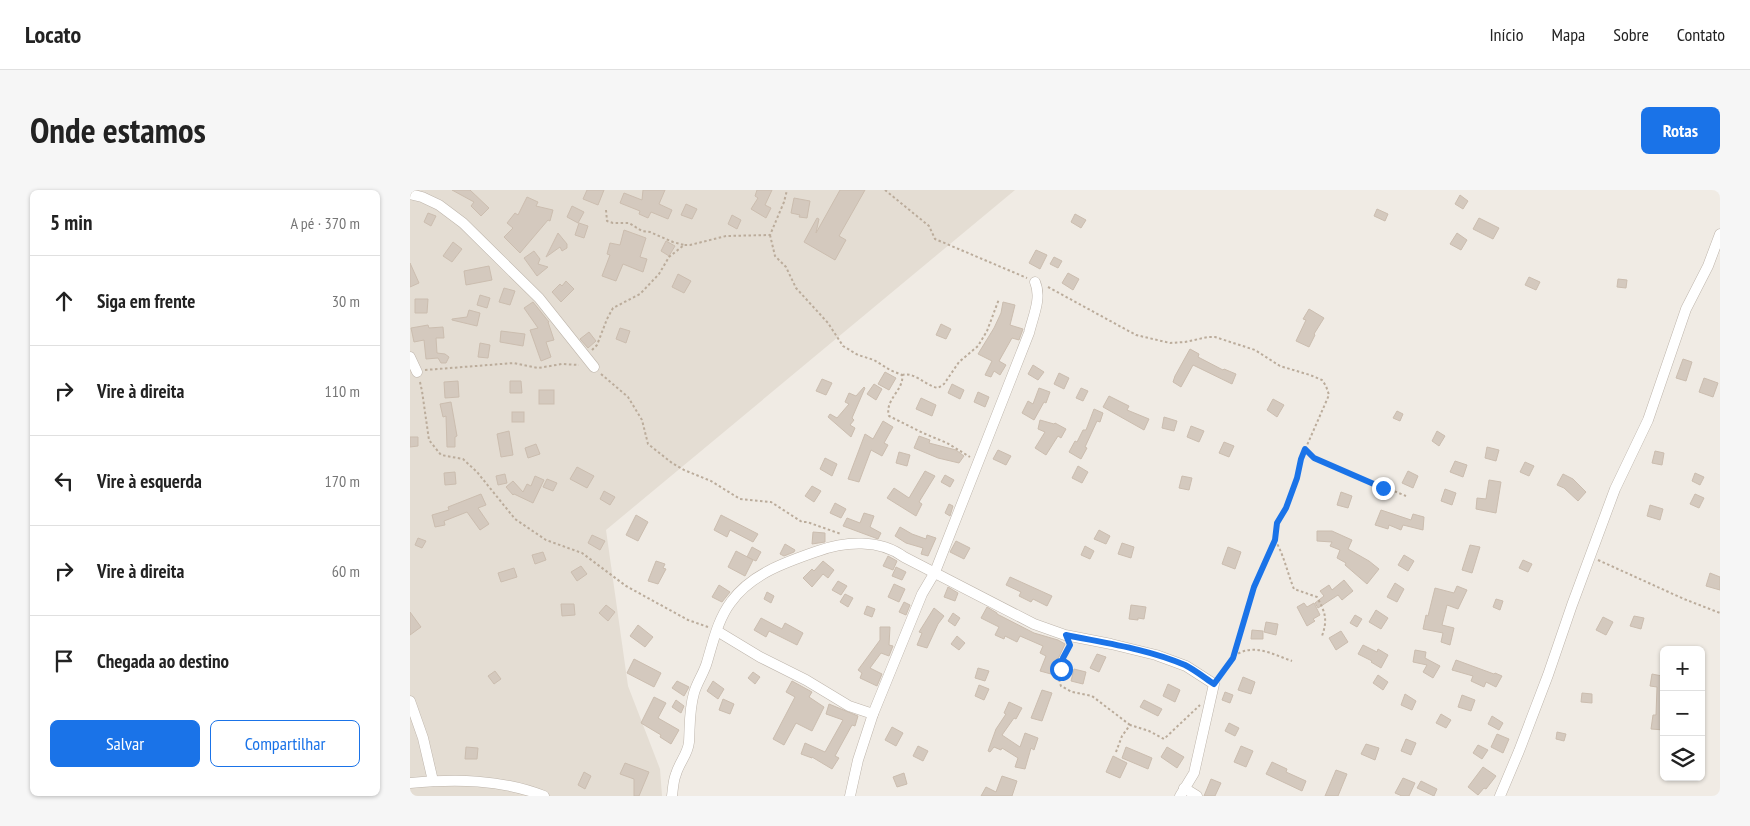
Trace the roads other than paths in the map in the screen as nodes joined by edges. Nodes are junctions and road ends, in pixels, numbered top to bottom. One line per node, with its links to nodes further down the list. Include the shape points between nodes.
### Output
1 (410, 194): 5 (street, via 439,205 463,223 539,298)
2 (1720, 234): 18 (street, via 1686,310 1648,420 1615,490 1542,692)
3 (1035, 282): 7 (street, via 1038,298 1028,333)
4 (410, 357): 6 (street)
5 (594, 367)
6 (417, 372)
7 (935, 572): 8 (street, via 882,546 865,543 833,545 762,574 731,602); 10 (street, via 914,612); 13 (street, via 1034,624 1066,635 1156,655 1186,666 1214,684 1194,773)
8 (717, 631): 10 (street, via 849,706); 15 (street, via 694,693 689,743 676,774)
9 (410, 701): 11 (street, via 424,738)
10 (873, 714): 16 (street)
11 (433, 781): 12 (street); 14 (street, via 496,782)
12 (410, 783)
13 (1182, 792): 17 (street)
14 (544, 796)
15 (672, 796)
16 (850, 796)
17 (1197, 796)
18 (1500, 796)

